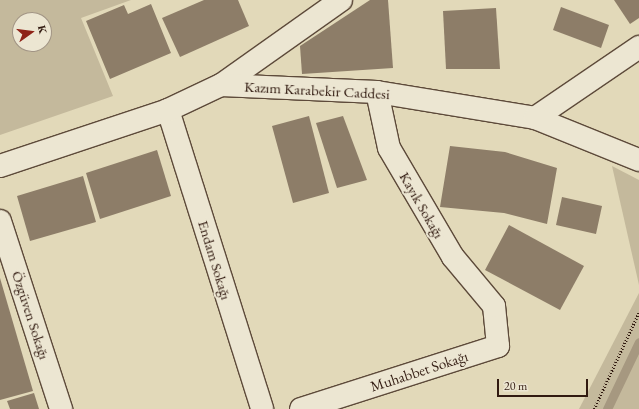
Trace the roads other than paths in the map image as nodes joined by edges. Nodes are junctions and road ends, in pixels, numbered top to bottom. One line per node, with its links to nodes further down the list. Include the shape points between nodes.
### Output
1 (341, 0): 3 (street)
2 (639, 47): 6 (street)
3 (221, 85): 4 (street, Kazım Karabekir Caddesi); 5 (street, Kazım Karabekir Caddesi)
4 (377, 92): 6 (street, Kazım Karabekir Caddesi); 10 (street, Kayık Sokağı, via 389,148 453,257)
5 (168, 110): 8 (street, Kazım Karabekir Caddesi); 12 (street, Endam Sokağı)
6 (535, 118): 7 (street, Kazım Karabekir Caddesi)
7 (639, 160)
8 (0, 166)
9 (0, 221): 11 (street, Özgüven Sokağı)
10 (494, 306): 13 (street, Muhabbet Sokağı, via 498,346)
11 (61, 409)
12 (262, 409)
13 (301, 409)

